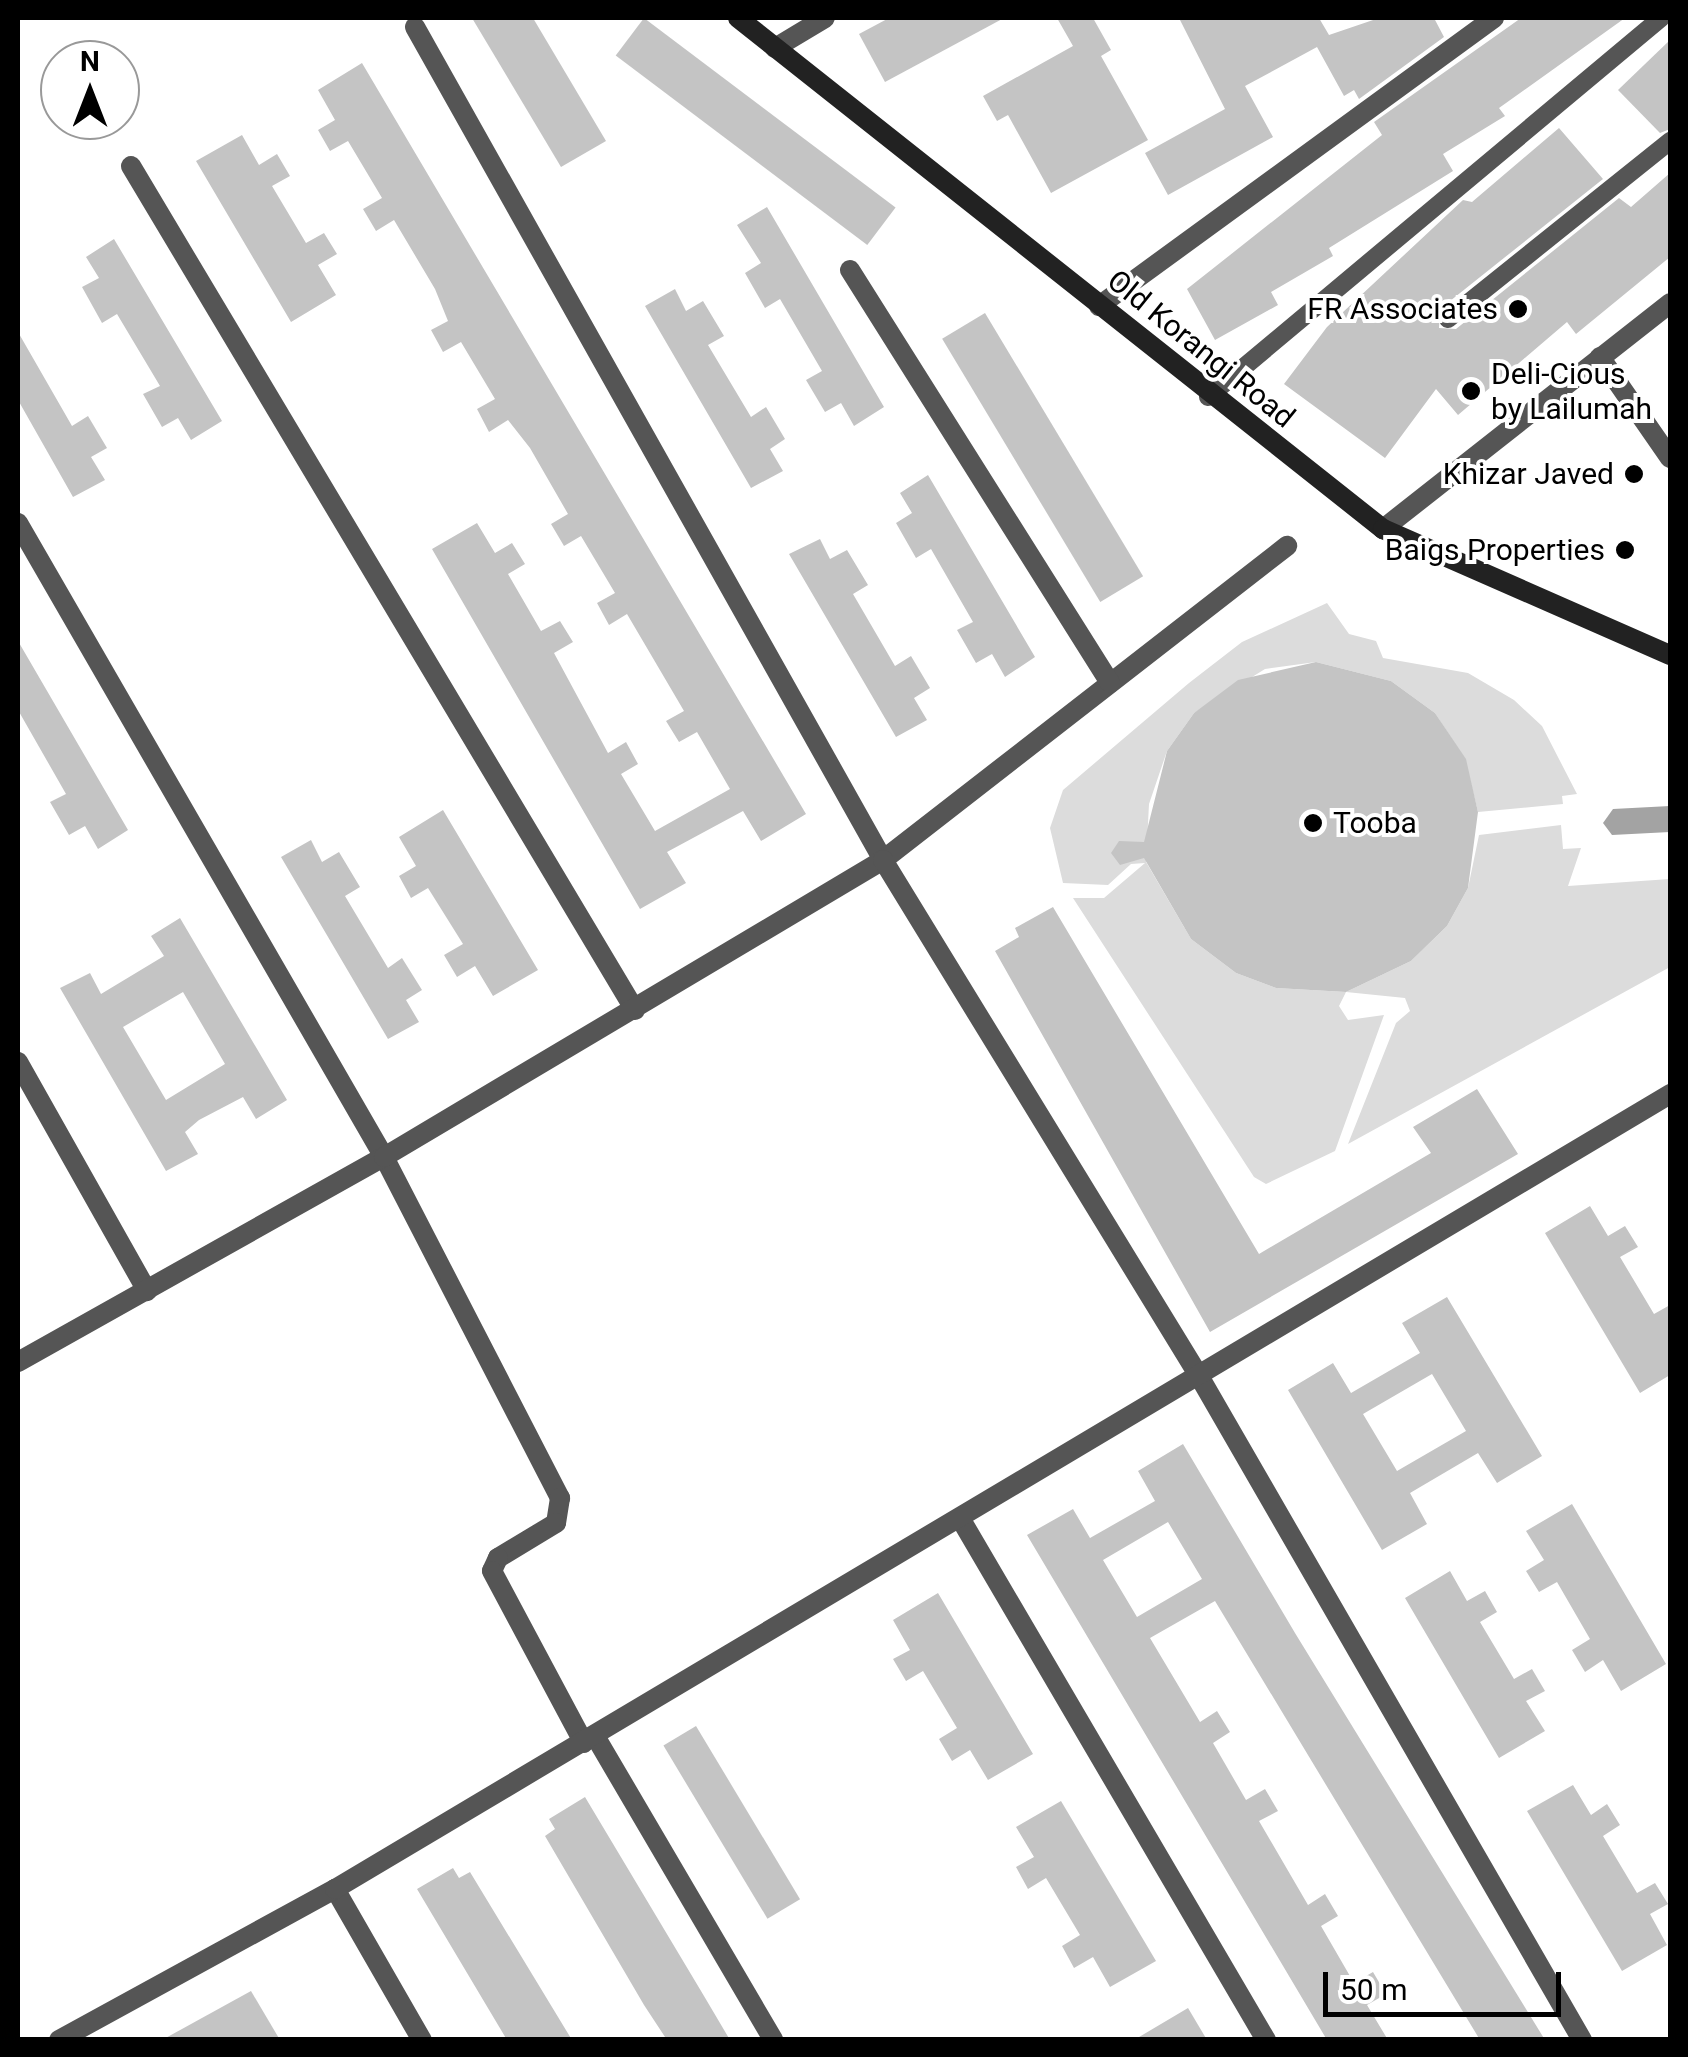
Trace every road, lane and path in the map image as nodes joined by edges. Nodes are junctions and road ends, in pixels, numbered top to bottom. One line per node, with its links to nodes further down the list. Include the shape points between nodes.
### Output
1 (738, 18): 6 (street, Old Korangi Road)
2 (825, 18): 6 (street)
3 (1494, 18): 11 (street)
4 (1661, 18): 14 (lane)
5 (416, 27): 21 (street)
6 (775, 48): 11 (street, Old Korangi Road)
7 (1670, 140): 12 (lane)
8 (131, 166): 22 (street)
9 (850, 270): 20 (street)
10 (1670, 303): 13 (street)
11 (1099, 306): 14 (street, Old Korangi Road)
12 (1448, 319)
13 (1600, 358): 15 (street); 17 (street)
14 (1208, 396): 17 (street, Old Korangi Road)
15 (1670, 458)
16 (18, 523): 25 (street)
17 (1383, 529): 19 (street, Old Korangi Road)
18 (1287, 546): 20 (street)
19 (1670, 655)
20 (1110, 683): 21 (street)
21 (883, 860): 22 (street); 28 (street)
22 (634, 1010): 25 (street)
23 (18, 1062): 26 (street)
24 (1670, 1094): 28 (street)
25 (384, 1156): 26 (street); 30 (street, via 560,1498 556,1523 498,1558 492,1570)
26 (147, 1291): 27 (street)
27 (18, 1362)
28 (1199, 1376): 29 (street); 36 (street)
29 (960, 1518): 30 (street); 35 (street)
30 (590, 1740): 31 (street); 34 (street)
31 (336, 1889): 32 (street); 33 (street)
32 (59, 2040)
33 (422, 2040)
34 (774, 2040)
35 (1266, 2040)
36 (1582, 2040)

